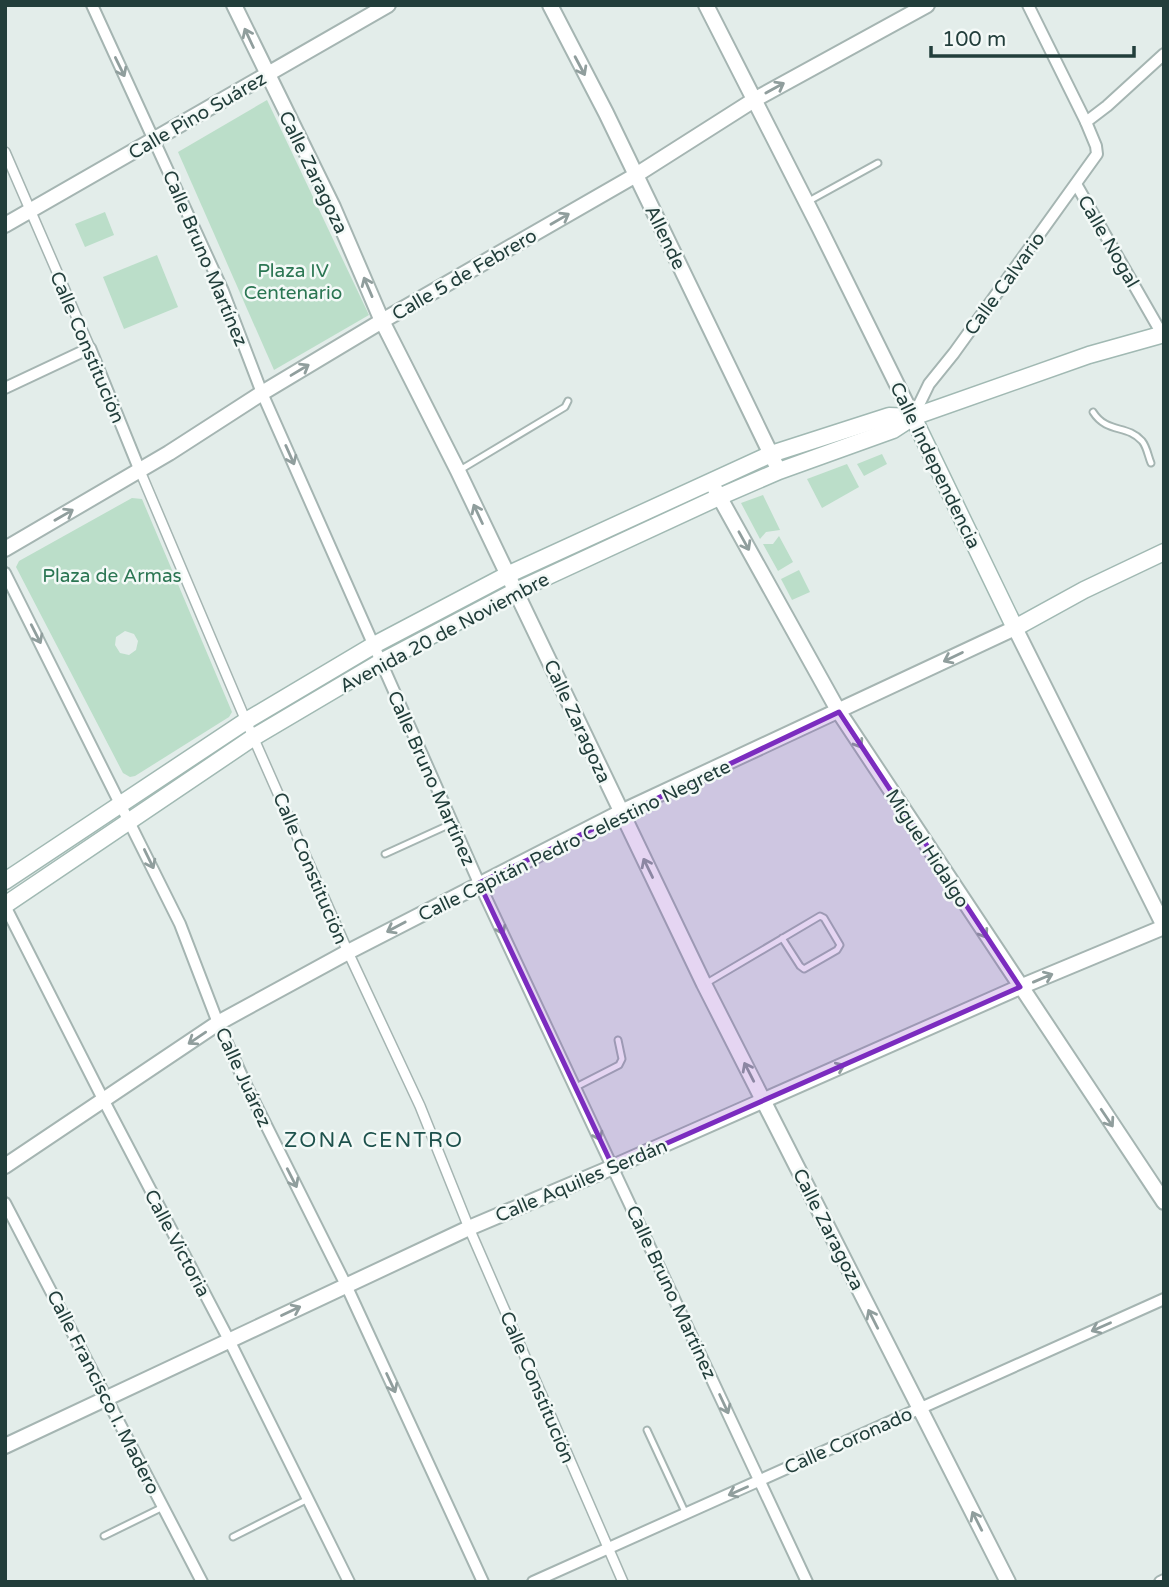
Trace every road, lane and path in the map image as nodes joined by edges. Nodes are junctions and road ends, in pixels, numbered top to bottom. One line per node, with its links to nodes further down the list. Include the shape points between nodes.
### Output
1 (92, 5): 12 (street, Calle Bruno Martínez, one-way to 12)
2 (234, 5): 9 (street, Calle Zaragoza, one-way to 2)
3 (388, 5): 9 (street, Calle Pino Suárez)
4 (550, 5): 15 (street, Allende, one-way to 15)
5 (706, 5): 10 (street, Calle Independencia)
6 (927, 5): 10 (street, Calle 5 de Febrero, one-way to 6)
7 (1028, 5): 11 (street)
8 (1164, 54): 11 (street)
9 (267, 75): 12 (street, Calle Pino Suárez); 20 (street, Calle Zaragoza, one-way to 9, via 333,207)
10 (754, 100): 15 (street, Calle 5 de Febrero); 17 (street, Calle Independencia)
11 (1086, 122): 16 (street, Calle Calvario, via 1097,150)
12 (155, 140): 18 (street, Calle Pino Suárez); 24 (street, Calle Bruno Martínez, via 223,291)
13 (5, 152): 18 (street, Calle Constitución)
14 (878, 163): 17 (lane)
15 (636, 175): 20 (street, Calle 5 de Febrero, one-way to 15); 28 (street, Allende)
16 (1076, 184): 21 (street, Calle Nogal); 27 (street, Calle Calvario, via 929,384)
17 (806, 202): 27 (street, Calle Independencia)
18 (30, 211): 19 (street, Calle Pino Suárez); 22 (street, Calle Constitución)
19 (5, 225)
20 (382, 321): 24 (street, Calle 5 de Febrero, one-way to 20); 31 (street, Calle Zaragoza)
21 (1163, 334): 27 (main road, Avenida 20 de Noviembre, via 1130,341 1075,366)
22 (90, 348): 23 (street); 30 (street, Calle Constitución)
23 (5, 388)
24 (262, 393): 30 (street, Calle 5 de Febrero); 41 (street, Calle Bruno Martínez, one-way to 41)
25 (568, 401): 31 (lane)
26 (1093, 412): 29 (lane, via 1102,424 1135,435 1144,443)
27 (913, 417): 28 (main road, Avenida 20 de Noviembre, via 889,416); 32 (main road, Avenida 20 de Noviembre, via 893,430); 40 (main road, Calle Independencia)
28 (771, 454): 32 (street, Allende); 33 (main road, Avenida 20 de Noviembre)
29 (1151, 463)
30 (140, 471): 35 (street, Calle 5 de Febrero, one-way to 30); 44 (street, Calle Constitución)
31 (458, 471): 38 (street, Calle Zaragoza, one-way to 31)
32 (779, 471): 34 (main road, Avenida 20 de Noviembre)
33 (711, 481): 34 (street, Miguel Hidalgo); 38 (main road, Avenida 20 de Noviembre)
34 (719, 497): 39 (main road, Avenida 20 de Noviembre); 43 (street, Miguel Hidalgo, one-way to 43)
35 (5, 549)
36 (1164, 552): 40 (main road, Calle Capitán Pedro Celestino Negrete)
37 (5, 573): 46 (street, Calle Juárez, one-way to 46)
38 (508, 575): 39 (street, Calle Zaragoza); 41 (main road, Avenida 20 de Noviembre)
39 (516, 591): 42 (main road, Avenida 20 de Noviembre); 47 (street, Calle Zaragoza)
40 (1015, 628): 43 (street, Calle Capitán Pedro Celestino Negrete, one-way to 43); 54 (street, Calle Independencia)
41 (374, 645): 42 (street, Calle Bruno Martínez); 44 (main road, Avenida 20 de Noviembre)
42 (381, 662): 45 (main road, Avenida 20 de Noviembre); 49 (street, Calle Bruno Martínez)
43 (839, 712): 47 (street, Calle Capitán Pedro Celestino Negrete); 58 (street, Miguel Hidalgo, one-way to 58)
44 (246, 721): 45 (street, Calle Constitución); 46 (main road, Avenida 20 de Noviembre)
45 (254, 737): 48 (main road, Avenida 20 de Noviembre); 56 (street, Calle Constitución)
46 (121, 804): 48 (street, Calle Juárez); 51 (main road, Avenida 20 de Noviembre)
47 (621, 813): 52 (street, Calle Capitán Pedro Celestino Negrete); 57 (street, Calle Zaragoza, one-way to 47)
48 (130, 821): 53 (main road, Avenida 20 de Noviembre); 59 (street, Calle Juárez, one-way to 59, via 180,924)
49 (453, 823): 50 (lane); 52 (street, Calle Bruno Martínez)
50 (385, 854)
51 (5, 881)
52 (480, 883): 56 (street, Calle Capitán Pedro Celestino Negrete, one-way to 56); 61 (street, Calle Bruno Martínez, one-way to 61)
53 (5, 905): 63 (street, Calle Victoria)
54 (1164, 927): 58 (street, Calle Aquiles Serdán, one-way to 54)
55 (782, 938): 55 (lane, via 820,916 840,945 804,968); 57 (lane)
56 (348, 953): 59 (street, Calle Capitán Pedro Celestino Negrete); 68 (street, Calle Constitución, via 420,1106)
57 (704, 984): 62 (street, Calle Zaragoza, one-way to 57)
58 (1020, 987): 62 (street, Calle Aquiles Serdán, one-way to 58); 66 (street, Miguel Hidalgo, one-way to 66)
59 (218, 1023): 63 (street, Calle Capitán Pedro Celestino Negrete, one-way to 63); 69 (street, Calle Juárez, one-way to 69)
60 (618, 1040): 61 (lane, via 619,1065)
61 (576, 1087): 65 (street, Calle Bruno Martínez, one-way to 65)
62 (764, 1100): 65 (street, Calle Aquiles Serdán); 73 (street, Calle Zaragoza, one-way to 62)
63 (104, 1101): 64 (street, Calle Capitán Pedro Celestino Negrete); 71 (street, Calle Victoria)
64 (5, 1166)
65 (613, 1167): 68 (street, Calle Aquiles Serdán); 76 (street, Calle Bruno Martínez, one-way to 76)
66 (1164, 1202)
67 (5, 1203): 72 (street, Calle Francisco I. Madero)
68 (469, 1228): 69 (street, Calle Aquiles Serdán); 82 (street, Calle Constitución)
69 (346, 1285): 71 (street, Calle Aquiles Serdán, one-way to 69); 85 (street, Calle Juárez, one-way to 85)
70 (1164, 1299): 73 (street, Calle Coronado, one-way to 73)
71 (229, 1339): 72 (street, Calle Aquiles Serdán); 77 (street, Calle Victoria)
72 (108, 1399): 75 (street, Calle Aquiles Serdán); 78 (street, Calle Francisco I. Madero)
73 (919, 1408): 76 (street, Calle Coronado); 89 (street, Calle Zaragoza, one-way to 73)
74 (647, 1430): 79 (lane)
75 (5, 1446)
76 (760, 1481): 79 (street, Calle Coronado, one-way to 79); 88 (street, Calle Bruno Martínez)
77 (308, 1499): 81 (lane); 84 (street, Calle Victoria)
78 (163, 1507): 80 (lane); 83 (street, Calle Francisco I. Madero)
79 (686, 1514): 82 (street, Calle Coronado)
80 (104, 1536)
81 (233, 1536)
82 (608, 1548): 86 (street, Calle Coronado); 87 (street, Calle Constitución)
83 (202, 1582)
84 (349, 1582)
85 (483, 1582)
86 (533, 1582)
87 (622, 1582)
88 (807, 1582)
89 (1008, 1582)

